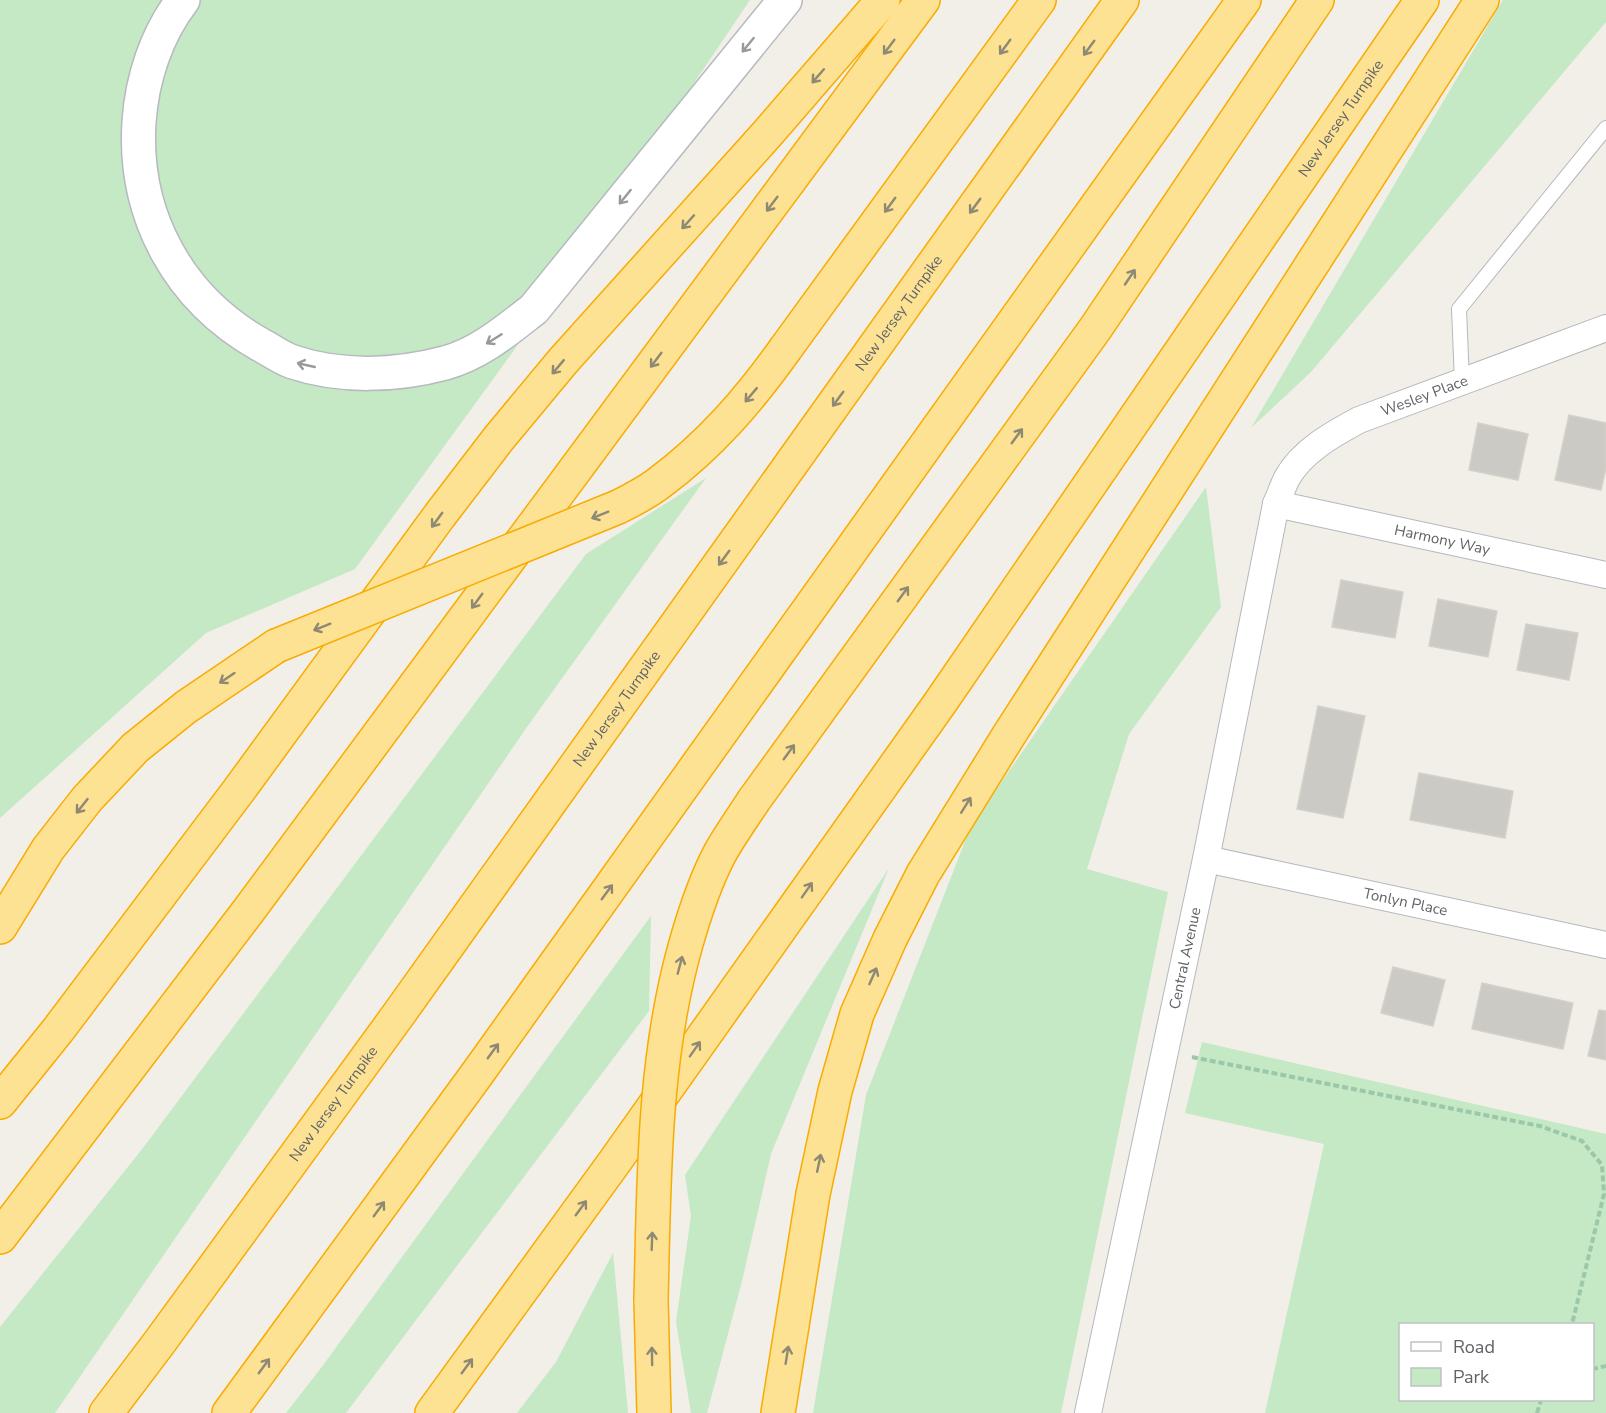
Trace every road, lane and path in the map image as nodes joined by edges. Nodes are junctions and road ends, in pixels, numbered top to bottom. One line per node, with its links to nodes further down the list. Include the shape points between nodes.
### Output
1 (183, 0): 2 (main road, one-way to 1, via 534,309 494,341 447,363 399,372 342,373 291,362 241,334 203,302 175,268 153,226 138,155 141,97 152,56)
2 (785, 0)
3 (883, 0): 20 (highway, one-way to 20, via 563,360 499,438 218,818)
4 (923, 0): 21 (highway, one-way to 21, via 249,910)
5 (1039, 0): 17 (highway, one-way to 17, bridge, via 754,393 709,442 657,485 618,507 276,646 186,707 135,748 87,798 48,849)
6 (1122, 0): 23 (highway, New Jersey Turnpike, one-way to 23, via 389,1027)
7 (1244, 0): 24 (highway, one-way to 7, via 491,1054)
8 (1317, 0): 26 (highway, one-way to 8, bridge, via 651,1300 655,1142 664,1047 696,908 720,854 754,800 1095,329)
9 (1422, 0): 25 (highway, New Jersey Turnpike, one-way to 9, via 940,703)
10 (1482, 0): 27 (highway, one-way to 10, via 813,1194 835,1091 857,1014 890,939 923,874 1008,735)
11 (1606, 128): 13 (lane, via 1459,309)
12 (1606, 328): 13 (street, Wesley Place)
13 (1462, 382): 14 (street, Wesley Place, via 1359,420 1330,436 1287,477)
14 (1276, 504): 15 (street, Harmony Way); 16 (street, Central Avenue)
15 (1606, 575)
16 (1206, 859): 18 (street, Tonlyn Place); 19 (street, Central Avenue)
17 (0, 927)
18 (1606, 945)
19 (1165, 1052): 22 (path, via 1540,1126 1582,1141 1602,1165 1604,1194); 28 (street, Central Avenue)
20 (0, 1102)
21 (0, 1237)
22 (1572, 1323)
23 (106, 1413)
24 (229, 1413)
25 (432, 1413)
26 (654, 1413)
27 (778, 1413)
28 (1088, 1413)

